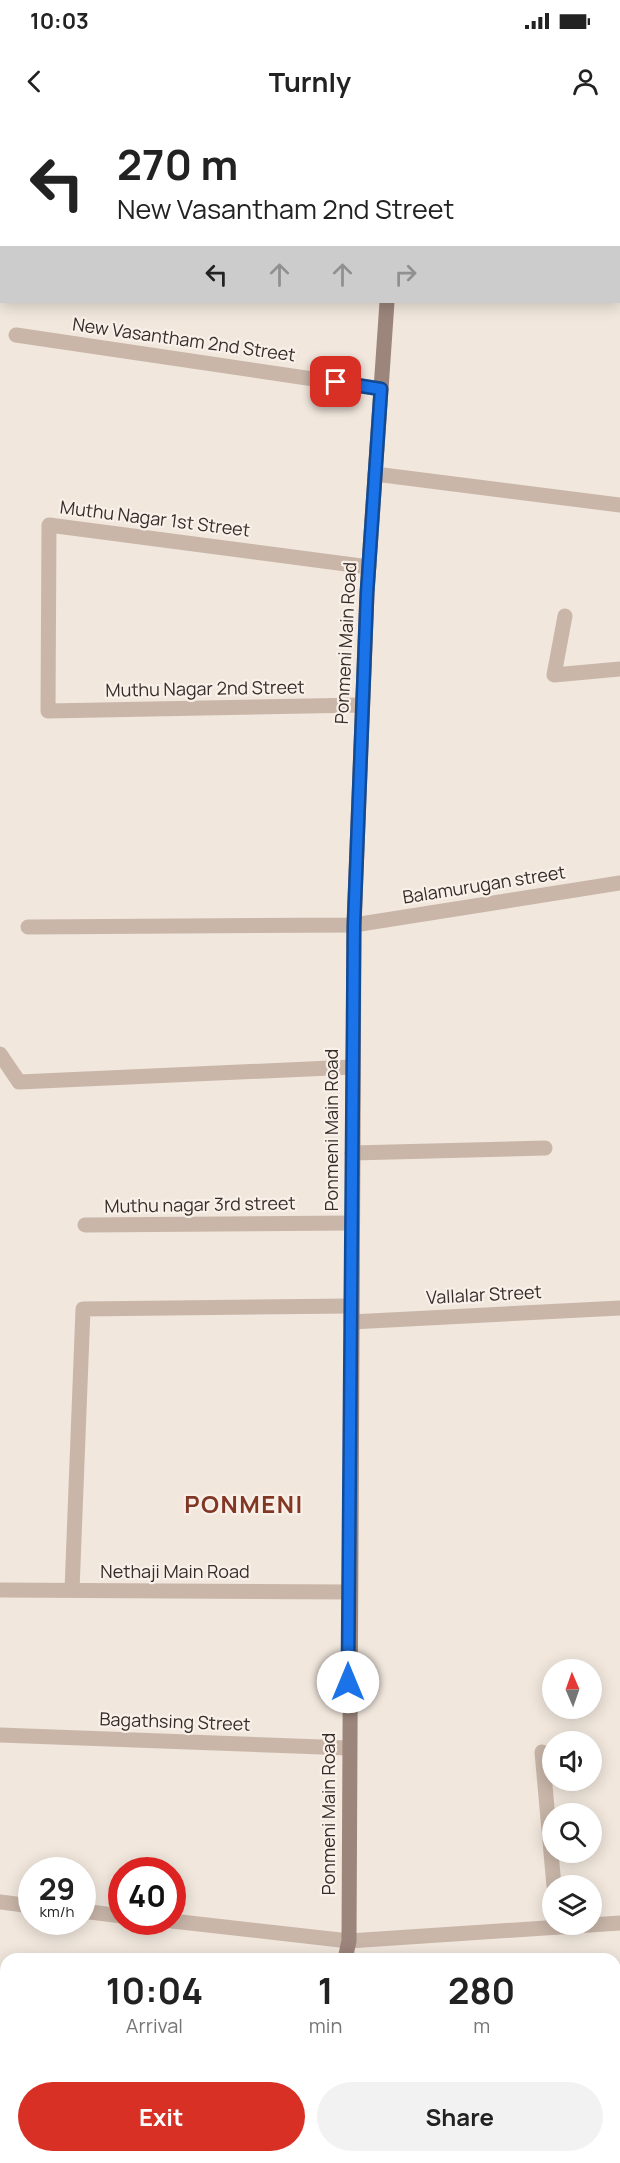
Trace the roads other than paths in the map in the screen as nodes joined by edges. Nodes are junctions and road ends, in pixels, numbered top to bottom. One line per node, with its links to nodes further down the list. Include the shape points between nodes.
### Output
1 (387, 303): 3 (street, Ponmeni Main Road)
2 (16, 335): 3 (street, New Vasantham 2nd Street)
3 (381, 389): 4 (street, Ponmeni Main Road)
4 (375, 474): 5 (street); 6 (street, Ponmeni Main Road)
5 (620, 505)
6 (369, 567): 9 (street, Ponmeni Main Road); 10 (street, Muthu Nagar 1st Street, via 49,525)
7 (565, 616): 8 (street, via 554,675)
8 (620, 669)
9 (362, 705): 10 (street, Muthu Nagar 2nd Street); 12 (street, Ponmeni Main Road)
10 (48, 711)
11 (620, 883): 12 (street, Balamurugan street)
12 (354, 925): 13 (street, Balamurugan street); 15 (street, Ponmeni Main Road)
13 (28, 927)
14 (0, 1054): 15 (street, via 19,1082)
15 (352, 1067): 17 (street, Ponmeni Main Road)
16 (545, 1148): 17 (street)
17 (352, 1153): 18 (street, Ponmeni Main Road)
18 (351, 1223): 19 (street, Muthu nagar 3rd street); 21 (street, Ponmeni Main Road)
19 (85, 1226)
20 (620, 1308): 21 (street, Vallalar Street)
21 (351, 1314): 23 (street, Vallalar Street, via 83,1309); 24 (street, Ponmeni Main Road)
22 (0, 1590): 23 (street, Nethaji Main Road)
23 (72, 1590): 24 (street, Nethaji Main Road)
24 (349, 1592): 26 (street, Ponmeni Main Road)
25 (0, 1735): 26 (street, Bagathsing Street)
26 (348, 1748): 35 (street, Ponmeni Main Road)
27 (545, 1791): 28 (street)
28 (553, 1875)
29 (0, 1902): 30 (street)
30 (18, 1904)
31 (186, 1923): 35 (street)
32 (620, 1923): 33 (street)
33 (602, 1924)
34 (542, 1927): 35 (street)
35 (349, 1941): 36 (street, Ponmeni Main Road)
36 (346, 1953)

